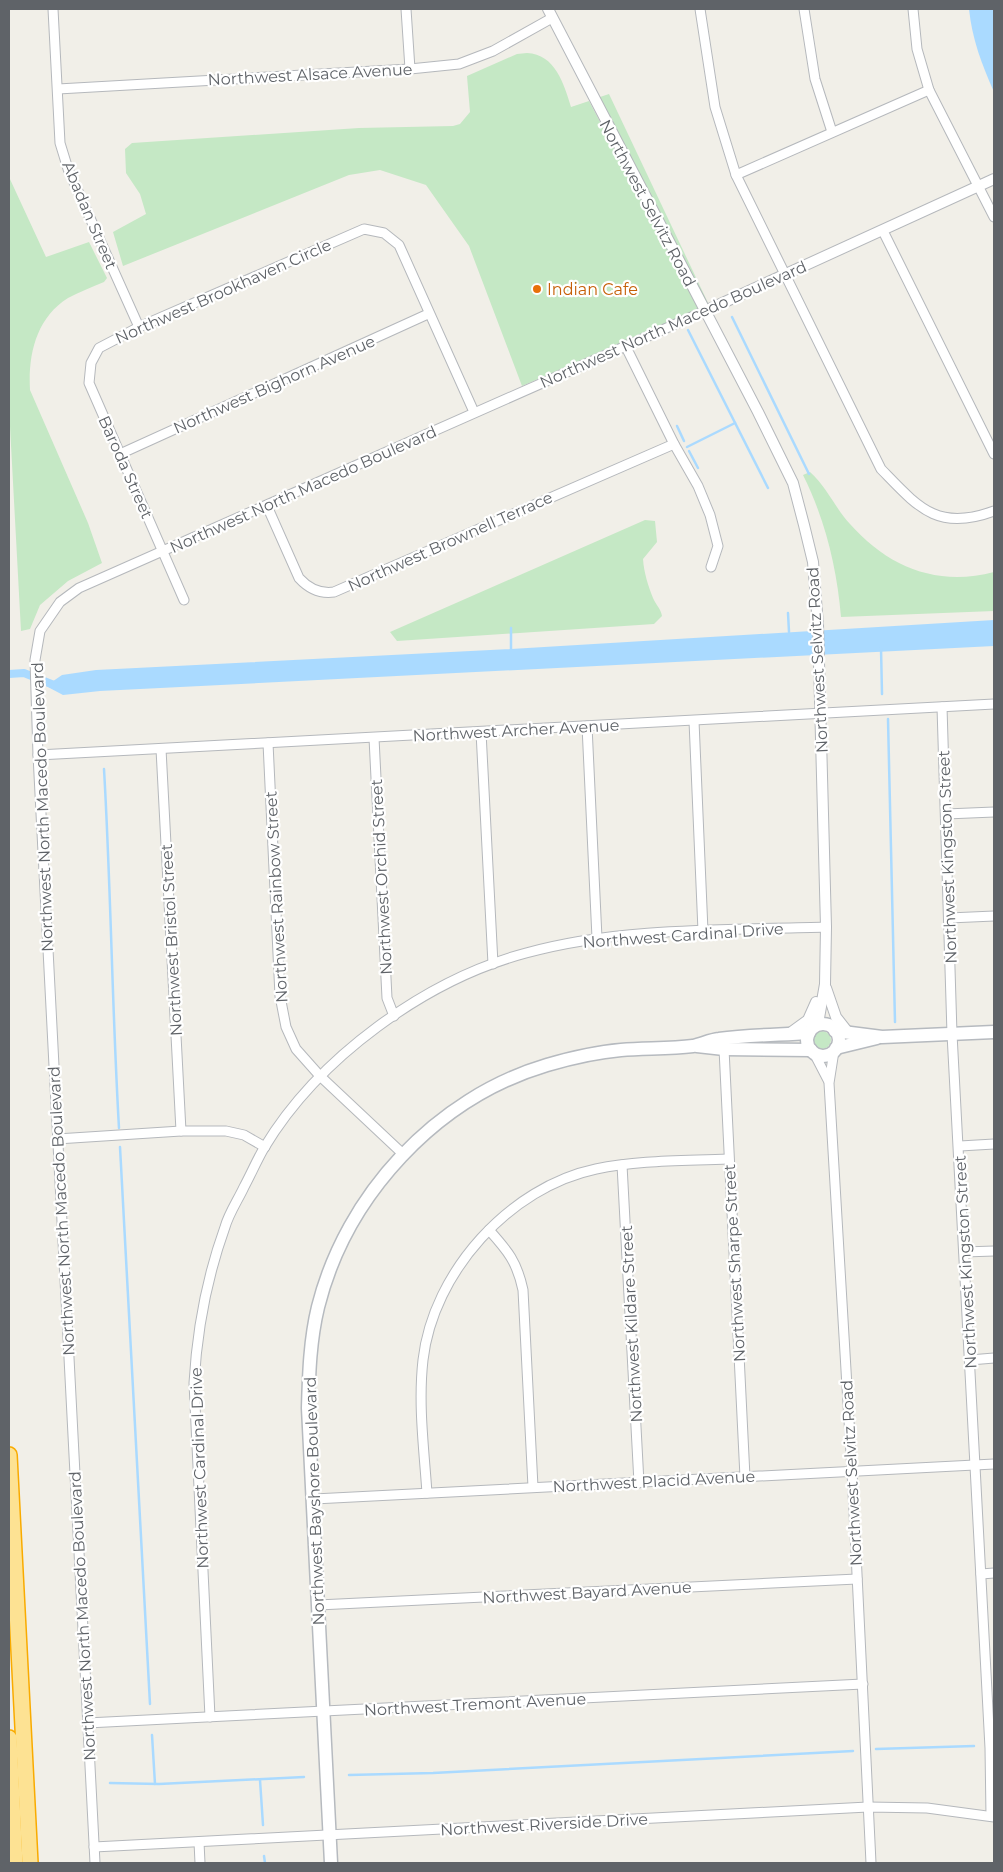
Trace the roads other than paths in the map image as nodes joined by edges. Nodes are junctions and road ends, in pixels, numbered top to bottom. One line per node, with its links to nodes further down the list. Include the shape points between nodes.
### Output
1 (53, 9): 8 (street, Abadan Street)
2 (406, 9): 7 (street)
3 (700, 9): 11 (street, via 715,107)
4 (804, 9): 10 (street, via 815,78)
5 (913, 9): 9 (street, via 917,49)
6 (550, 14): 7 (street, Northwest Alsace Avenue, via 493,51 459,64); 17 (street, Northwest Selvitz Road)
7 (410, 69): 8 (street, Northwest Alsace Avenue)
8 (58, 89): 19 (street, Abadan Street, via 60,143 68,170)
9 (929, 90): 10 (street); 13 (street)
10 (832, 132): 11 (street)
11 (736, 175): 16 (street)
12 (994, 179): 13 (street, Northwest North Macedo Boulevard)
13 (978, 185): 14 (street); 15 (street, Northwest North Macedo Boulevard)
14 (994, 217)
15 (883, 230): 16 (street, Northwest North Macedo Boulevard); 25 (street)
16 (786, 275): 17 (street, Northwest North Macedo Boulevard); 27 (street, via 881,469 918,507 935,515 960,518)
17 (704, 311): 20 (street, Northwest North Macedo Boulevard); 33 (street, Northwest Selvitz Road, via 793,483 813,562)
18 (428, 314): 19 (street, Northwest Brookhaven Circle, via 399,245 384,233 364,229); 22 (street); 24 (street, Northwest Bighorn Avenue)
19 (139, 327): 21 (street, Northwest Brookhaven Circle, via 99,348 91,362)
20 (626, 345): 22 (street, Northwest North Macedo Boulevard); 23 (street)
21 (89, 383): 24 (street, Baroda Street)
22 (474, 412): 26 (street, Northwest North Macedo Boulevard)
23 (674, 444): 26 (street, Northwest Brownell Terrace, via 334,592 312,588 299,578); 29 (street, via 698,486 716,530 718,546)
24 (120, 454): 28 (street, Baroda Street)
25 (994, 454)
26 (267, 506): 28 (street, Northwest North Macedo Boulevard)
27 (994, 511)
28 (163, 551): 30 (street, Baroda Street); 40 (street, Northwest North Macedo Boulevard, via 79,588 60,602 40,632 35,660)
29 (711, 567)
30 (184, 600)
31 (994, 704): 32 (street, Northwest Archer Avenue)
32 (942, 707): 33 (street, Northwest Archer Avenue); 42 (street, Northwest Kingston Street)
33 (820, 714): 34 (street, Northwest Archer Avenue); 45 (street, Northwest Selvitz Road)
34 (694, 721): 35 (street, Northwest Archer Avenue); 46 (street)
35 (587, 726): 36 (street, Northwest Archer Avenue); 47 (street)
36 (481, 732): 37 (street, Northwest Archer Avenue); 48 (street)
37 (374, 738): 38 (street, Northwest Archer Avenue); 50 (street, Northwest Orchid Street, via 387,998)
38 (268, 743): 39 (street, Northwest Archer Avenue); 61 (street, Northwest Rainbow Street, via 280,996 286,1027 296,1048)
39 (161, 749): 40 (street, Northwest Archer Avenue); 63 (street, Northwest Bristol Street)
40 (38, 754): 64 (street, Northwest North Macedo Boulevard)
41 (994, 812): 42 (street)
42 (946, 814): 44 (street, Northwest Kingston Street)
43 (994, 916): 44 (street)
44 (949, 918): 55 (street, Northwest Kingston Street)
45 (826, 927): 46 (street, Northwest Cardinal Drive); 49 (street, Northwest Selvitz Road)
46 (703, 931): 47 (street, Northwest Cardinal Drive)
47 (597, 938): 48 (street, Northwest Cardinal Drive, via 526,953)
48 (493, 964): 50 (street, Northwest Cardinal Drive, via 425,996)
49 (825, 987): 51 (street, Northwest Selvitz Road, via 818,1018); 52 (street, Northwest Selvitz Road); 54 (street, via 808,1020)
50 (394, 1016): 61 (street, Northwest Cardinal Drive)
51 (811, 1030): 52 (main road, via 821,1024); 54 (main road, Northwest Bayshore Boulevard); 60 (main road, via 807,1042)
52 (838, 1030): 56 (main road); 59 (main road)
53 (994, 1032): 55 (main road)
54 (788, 1034): 57 (main road, Northwest Bayshore Boulevard, via 719,1039)
55 (952, 1034): 56 (main road); 66 (street, Northwest Kingston Street)
56 (882, 1037): 59 (main road)
57 (694, 1046): 58 (main road, Northwest Bayshore Boulevard); 68 (main road, Northwest Bayshore Boulevard, via 620,1050 547,1065 487,1090 458,1108)
58 (724, 1050): 60 (main road, Northwest Bayshore Boulevard); 69 (street, Northwest Sharpe Street)
59 (835, 1050): 60 (main road, via 822,1056); 62 (street, Northwest Selvitz Road)
60 (812, 1052): 62 (street, Northwest Selvitz Road)
61 (320, 1076): 67 (street, Northwest Cardinal Drive); 68 (street, Northwest Rainbow Street)
62 (830, 1083): 79 (street, Northwest Selvitz Road)
63 (181, 1131): 64 (street); 67 (street, via 226,1131 244,1135)
64 (57, 1139): 93 (street, Northwest North Macedo Boulevard)
65 (994, 1144): 66 (street)
66 (960, 1146): 73 (street, Northwest Kingston Street)
67 (264, 1147): 92 (street, Northwest Cardinal Drive, via 225,1225 206,1294 196,1350 194,1384)
68 (403, 1154): 84 (main road, Northwest Bayshore Boulevard, via 360,1209 342,1242 318,1306 311,1340 308,1408)
69 (728, 1159): 70 (street); 80 (street, Northwest Sharpe Street)
70 (622, 1165): 71 (street, via 580,1174 525,1198); 81 (street, Northwest Kildare Street)
71 (489, 1230): 82 (street, via 510,1253 518,1268 523,1290); 83 (street, via 454,1275 434,1318 423,1358 421,1395)
72 (994, 1251): 73 (street)
73 (964, 1252): 75 (street, Northwest Kingston Street)
74 (994, 1358): 75 (street)
75 (970, 1360): 78 (street, Northwest Kingston Street)
76 (9, 1455): 101 (highway)
77 (994, 1464): 78 (street, Northwest Placid Avenue)
78 (976, 1465): 79 (street, Northwest Placid Avenue); 86 (street, Northwest Kingston Street)
79 (852, 1471): 80 (street, Northwest Placid Avenue); 87 (street, Northwest Selvitz Road)
80 (745, 1476): 81 (street, Northwest Placid Avenue)
81 (639, 1483): 82 (street, Northwest Placid Avenue)
82 (533, 1487): 83 (street, Northwest Placid Avenue)
83 (427, 1493): 84 (street, Northwest Placid Avenue)
84 (314, 1499): 88 (main road, Northwest Bayshore Boulevard)
85 (994, 1573): 86 (street)
86 (981, 1574): 89 (street, Northwest Kingston Street)
87 (857, 1579): 88 (street, Northwest Bayard Avenue); 90 (street, Northwest Selvitz Road)
88 (318, 1605): 91 (main road, Northwest Bayshore Boulevard)
89 (990, 1679): 96 (street, Northwest Kingston Street)
90 (863, 1684): 91 (street, Northwest Tremont Avenue); 95 (street, Northwest Selvitz Road)
91 (324, 1712): 92 (street, Northwest Tremont Avenue); 97 (main road, Northwest Bayshore Boulevard)
92 (210, 1717): 93 (street, Northwest Tremont Avenue)
93 (87, 1724): 99 (street, Northwest North Macedo Boulevard)
94 (9, 1738): 100 (highway)
95 (868, 1807): 96 (street, Northwest Riverside Drive, via 927,1808); 97 (street, Northwest Riverside Drive); 105 (street, Northwest Selvitz Road)
96 (993, 1817)
97 (330, 1835): 98 (street, Northwest Riverside Drive); 104 (main road, Northwest Bayshore Boulevard)
98 (199, 1842): 99 (street, Northwest Riverside Drive); 103 (street)
99 (94, 1847): 102 (street, Northwest North Macedo Boulevard)
100 (15, 1863)
101 (30, 1863)
102 (95, 1863)
103 (200, 1863)
104 (331, 1863)
105 (871, 1863)

